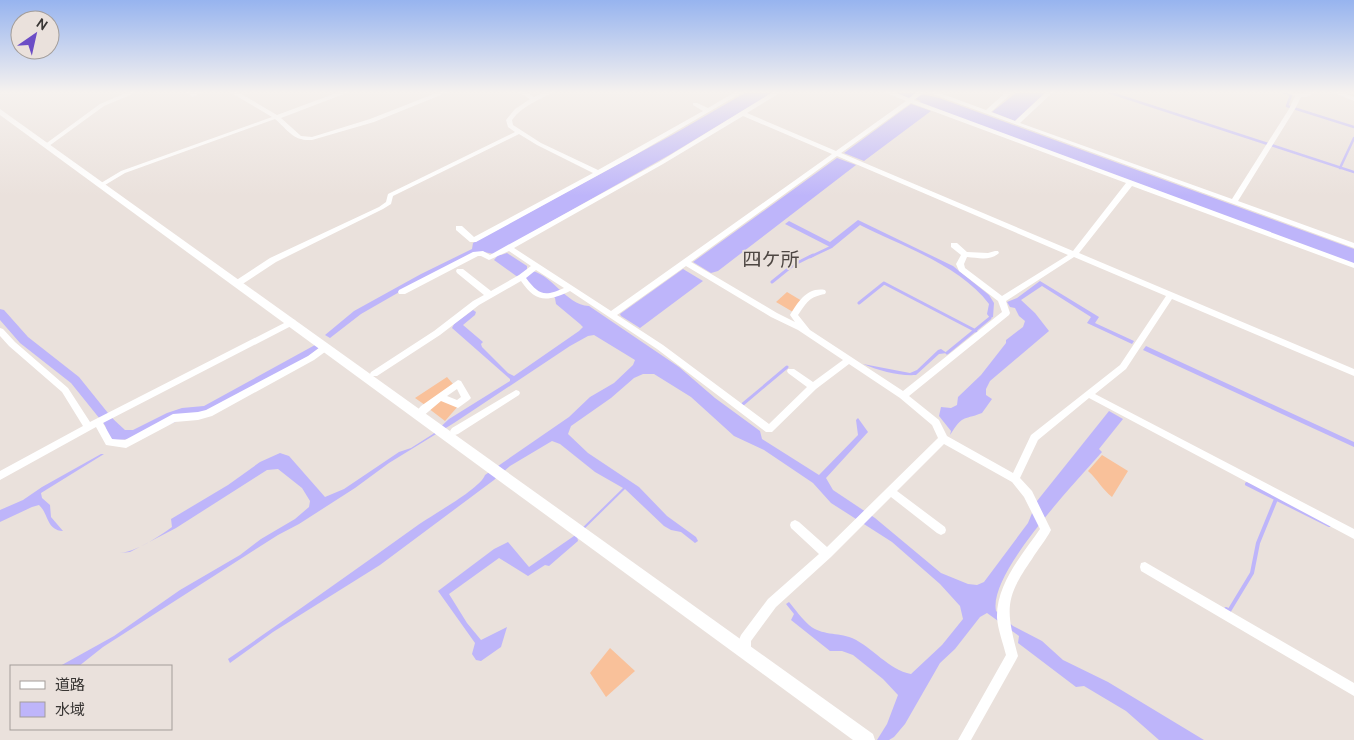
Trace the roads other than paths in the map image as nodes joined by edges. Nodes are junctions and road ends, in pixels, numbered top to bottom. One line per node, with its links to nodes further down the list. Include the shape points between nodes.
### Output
1 (22, 127): 15 (street)
2 (73, 127): 15 (street)
3 (250, 127): 19 (street, via 123,172)
4 (286, 127): 5 (street, via 302,139 315,139)
5 (349, 127)
6 (511, 127): 14 (street)
7 (680, 127): 17 (street)
8 (722, 127): 24 (street)
9 (772, 127): 16 (street)
10 (875, 127): 16 (street)
11 (981, 127): 18 (street)
12 (1026, 127): 20 (street)
13 (1282, 127): 20 (street)
14 (519, 132): 17 (street); 33 (street, via 390,196 389,203 381,208 273,260)
15 (48, 145): 19 (street)
16 (837, 154): 27 (street); 28 (street)
17 (598, 173): 21 (street, via 474,240)
18 (1130, 183): 27 (street); 30 (street)
19 (103, 184): 33 (street)
20 (1234, 202): 23 (street)
21 (459, 228)
22 (954, 245): 26 (street)
23 (1354, 246)
24 (509, 248): 29 (street); 35 (street, via 489,258 483,253 476,254)
25 (995, 253): 26 (street, via 989,256)
26 (965, 254): 39 (street, via 960,264 962,269)
27 (1074, 254): 38 (street); 39 (street)
28 (685, 262): 40 (street); 43 (street)
29 (536, 266): 32 (street); 34 (street)
30 (1354, 266)
31 (460, 271): 37 (street)
32 (522, 277): 34 (street, via 531,291 545,297); 37 (street)
33 (238, 283): 41 (street)
34 (570, 288): 40 (street)
35 (402, 292)
36 (822, 292): 43 (street, via 809,294 794,315)
37 (490, 295): 48 (street)
38 (1170, 296): 47 (street); 51 (street, via 1123,367)
39 (1002, 300): 52 (street, via 1006,313)
40 (612, 315): 49 (street, via 769,429)
41 (292, 322): 44 (street); 55 (street)
42 (0, 331): 56 (street, via 65,390)
43 (811, 334): 45 (street)
44 (326, 347): 54 (street); 55 (street, via 208,413 173,418 126,444 109,442)
45 (849, 360): 49 (street); 52 (street)
46 (791, 371): 49 (street)
47 (1354, 373)
48 (374, 374)
49 (813, 387)
50 (516, 394): 57 (street)
51 (1088, 394): 60 (street, via 1034,438); 64 (street)
52 (903, 396): 58 (street, via 936,423)
53 (440, 397): 54 (street)
54 (419, 414): 67 (street)
55 (98, 422): 56 (street)
56 (88, 428): 59 (street)
57 (455, 431)
58 (943, 439): 60 (street); 61 (street)
59 (0, 476)
60 (1015, 479): 70 (street, via 1028,494 1046,530 1012,580 1006,597 1002,617 1012,656)
61 (890, 491): 63 (street); 65 (street)
62 (795, 524): 65 (street)
63 (941, 530)
64 (1354, 534)
65 (827, 554): 67 (street, via 772,603 745,639)
66 (1146, 567): 68 (street)
67 (745, 651): 69 (street)
68 (1354, 690)
69 (867, 740)
70 (964, 740)

